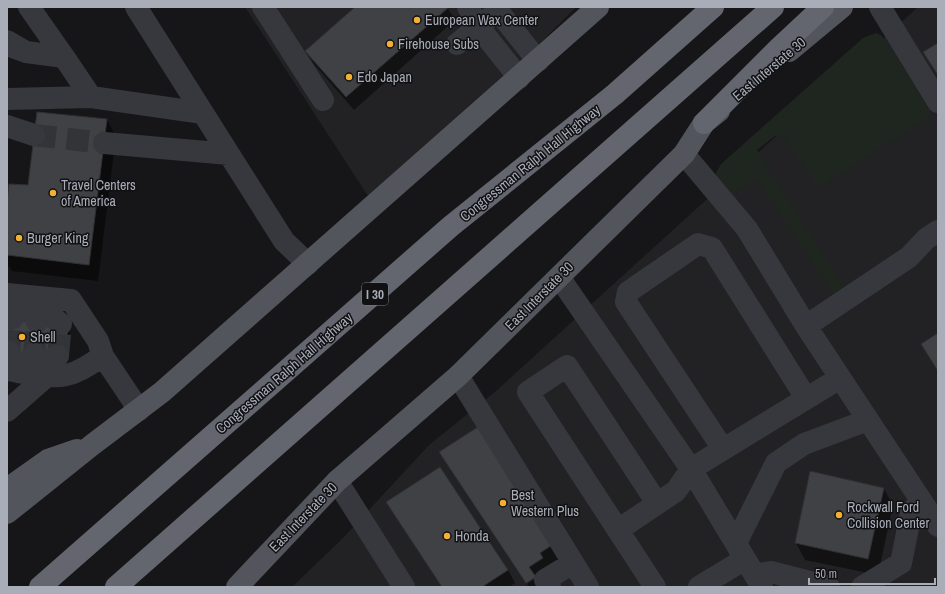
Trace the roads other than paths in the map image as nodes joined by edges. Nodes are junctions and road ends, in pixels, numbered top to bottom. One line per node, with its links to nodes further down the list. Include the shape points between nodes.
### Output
1 (29, 7): 16 (lane)
2 (136, 7): 23 (lane)
3 (263, 7): 21 (lane)
4 (468, 7): 12 (lane)
5 (598, 7): 17 (main road)
6 (713, 7): 61 (highway, Congressman Ralph Hall Highway / I 30, via 615,94 451,226)
7 (773, 7): 62 (highway)
8 (824, 7): 24 (highway)
9 (842, 7): 24 (main road, East Interstate 30)
10 (880, 7): 22 (lane)
11 (499, 8): 12 (lane); 17 (lane)
12 (478, 26): 14 (lane); 18 (lane)
13 (7, 41): 15 (lane)
14 (457, 44)
15 (10, 52): 16 (lane)
16 (64, 57): 19 (lane)
17 (538, 61): 18 (main road)
18 (519, 78): 31 (main road)
19 (91, 97): 20 (lane); 23 (lane)
20 (7, 99)
21 (323, 100)
22 (938, 102)
23 (203, 113): 28 (lane)
24 (704, 123): 29 (main road, East Interstate 30)
25 (7, 126): 26 (lane)
26 (34, 135)
27 (104, 143): 28 (lane)
28 (229, 154): 31 (lane, via 284,241)
29 (684, 154): 32 (main road, East Interstate 30); 37 (lane, via 747,229)
30 (938, 232): 37 (lane, via 926,239 909,257)
31 (308, 264): 46 (main road)
32 (559, 277): 43 (main road, East Interstate 30); 51 (lane)
33 (17, 295): 34 (lane); 35 (lane); 36 (lane); 40 (lane, via 71,300 98,341)
34 (10, 313)
35 (37, 322)
36 (61, 324)
37 (806, 326): 44 (lane)
38 (34, 354): 41 (lane)
39 (58, 356): 41 (lane)
40 (103, 356): 42 (lane, via 69,375); 46 (lane)
41 (10, 365): 42 (lane)
42 (46, 376): 47 (lane)
43 (458, 376): 52 (main road, East Interstate 30); 58 (lane)
44 (840, 378): 45 (lane); 48 (lane)
45 (806, 398): 50 (lane); 50 (lane, via 712,248 698,244 628,292 626,302)
46 (139, 410): 49 (main road)
47 (7, 411)
48 (868, 420): 56 (lane); 59 (lane, via 804,444 776,463)
49 (92, 445): 53 (main road, via 48,460); 55 (main road)
50 (723, 449): 51 (lane)
51 (691, 469): 54 (lane, via 676,491); 59 (lane)
52 (337, 481): 60 (main road, East Interstate 30); 63 (lane)
53 (7, 489)
54 (657, 503): 57 (lane); 57 (lane, via 567,366 528,392)
55 (7, 513)
56 (932, 514): 69 (lane, via 911,512 901,563)
57 (618, 530): 66 (lane)
58 (573, 563): 64 (lane, via 545,580); 65 (lane)
59 (749, 566): 67 (lane); 68 (lane)
60 (244, 584)
61 (40, 587)
62 (116, 587)
63 (404, 587)
64 (550, 587)
65 (588, 587)
66 (655, 587)
67 (699, 587)
68 (829, 587)
69 (862, 587)

